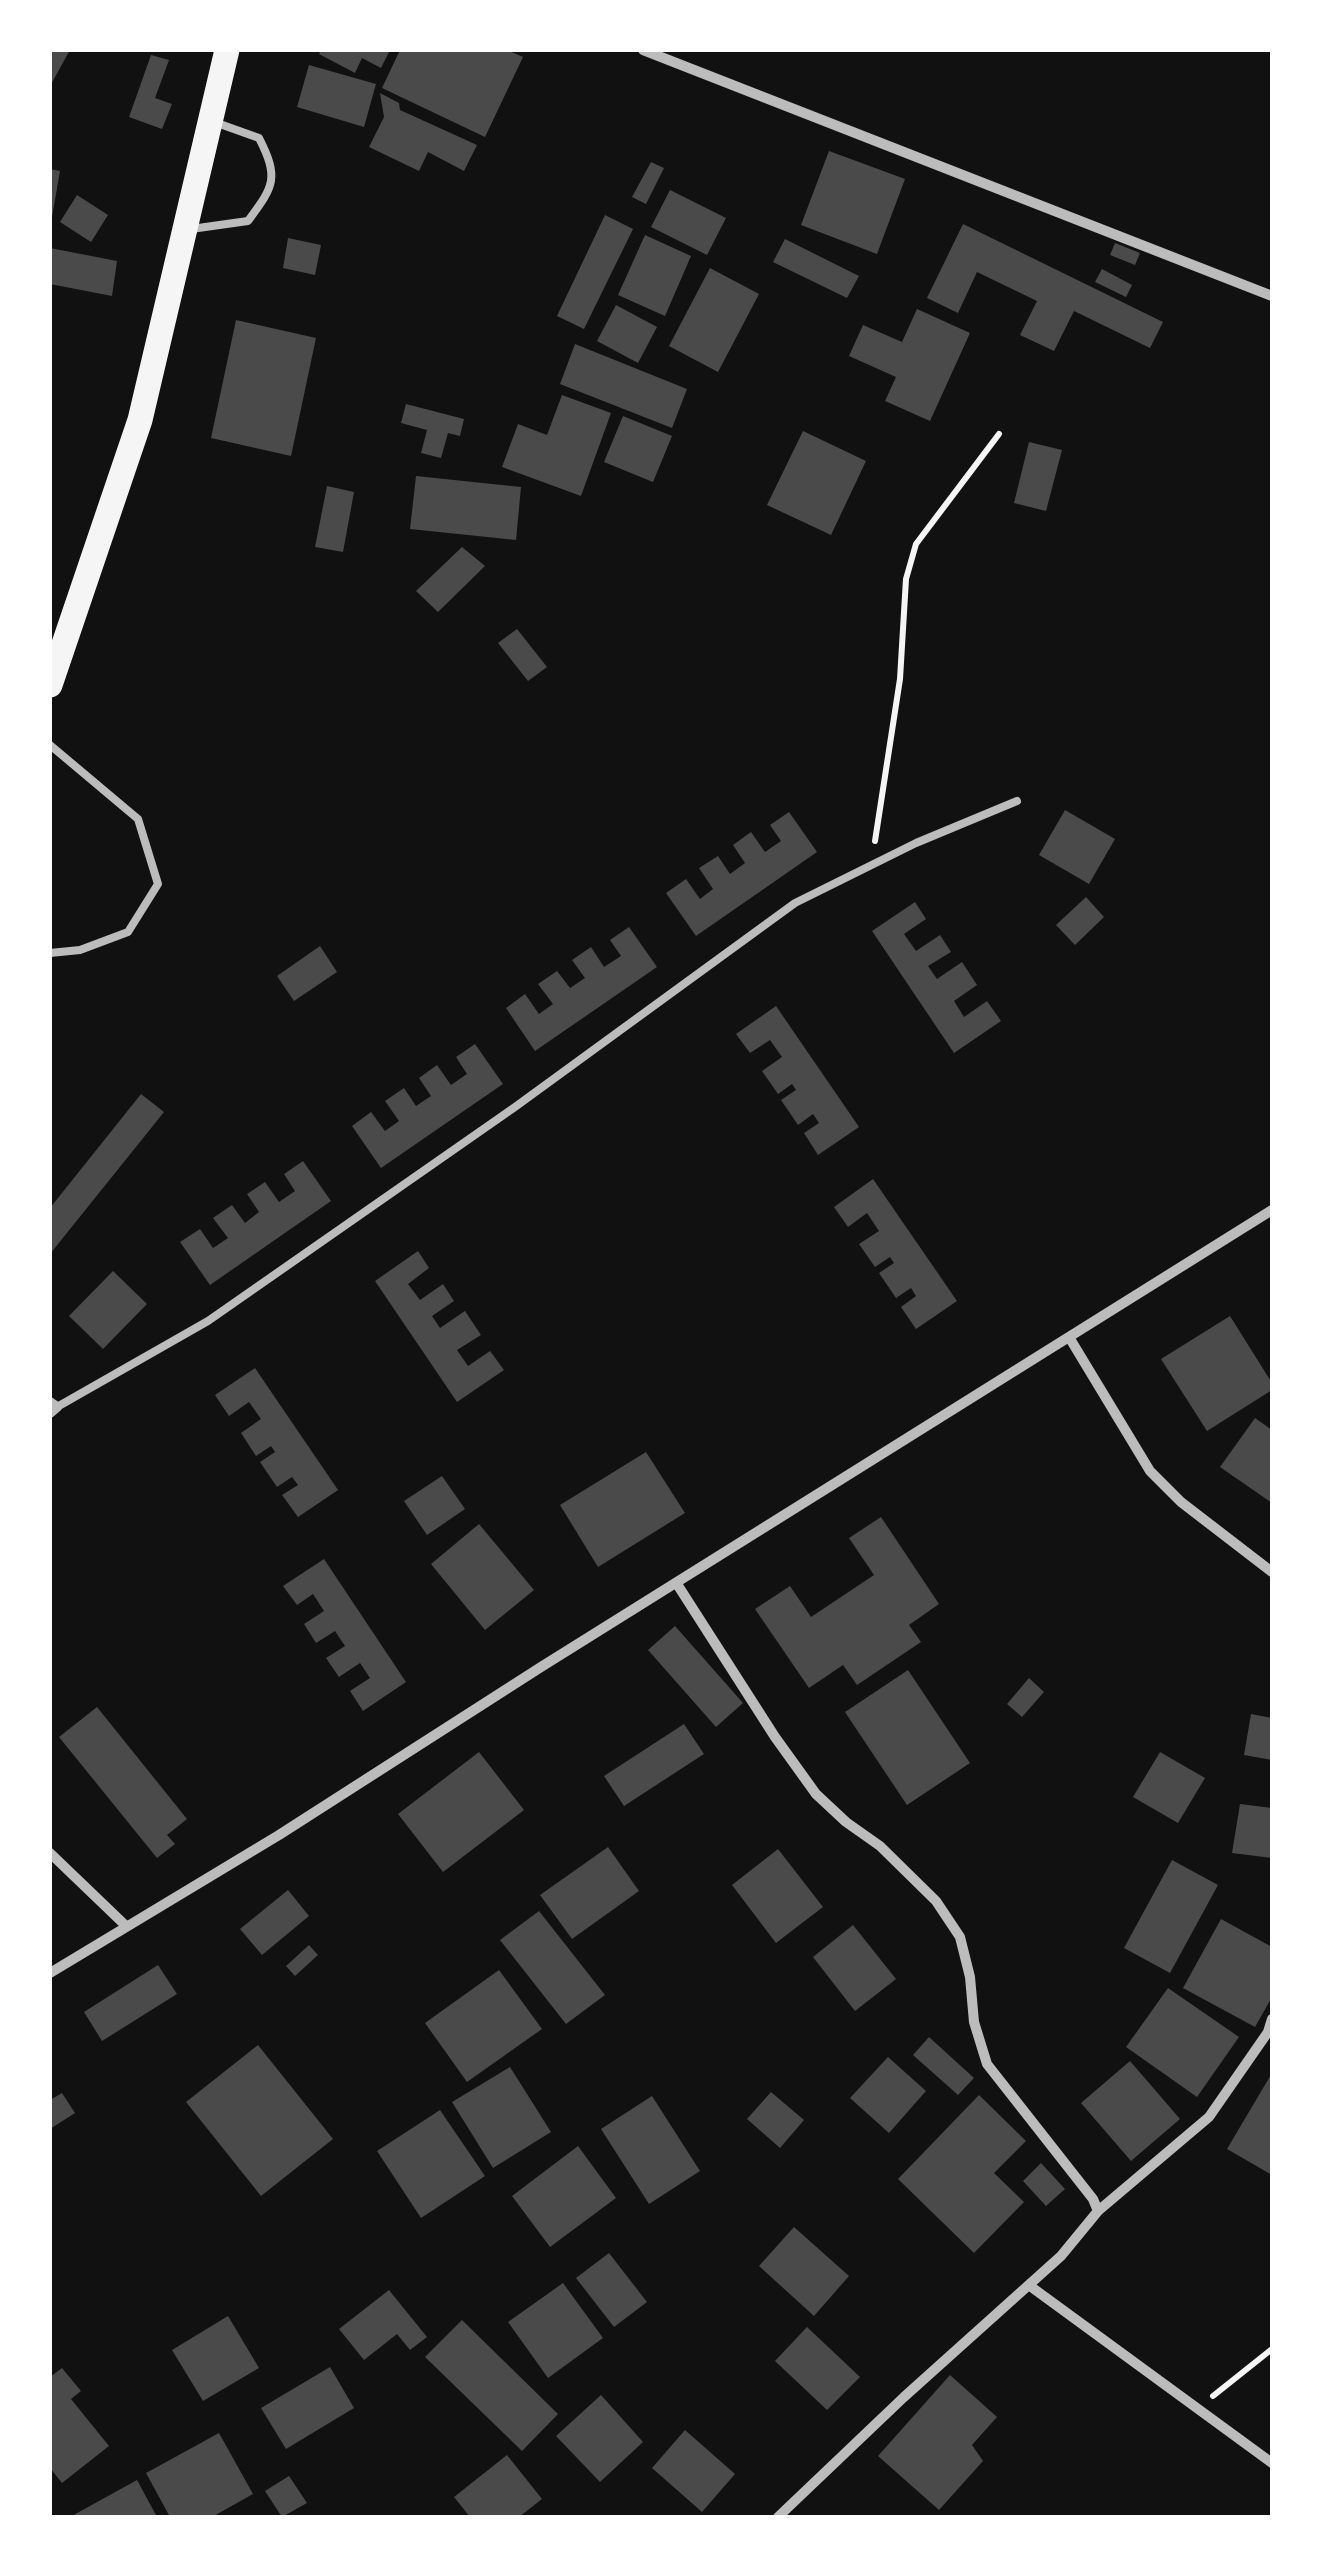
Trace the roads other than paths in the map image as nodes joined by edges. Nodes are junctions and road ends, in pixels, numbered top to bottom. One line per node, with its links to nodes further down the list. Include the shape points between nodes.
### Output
1 (227, 50): 3 (main road)
2 (643, 50): 5 (street)
3 (212, 122): 4 (main road); 4 (lane, via 259,138 270,159 272,188 248,222)
4 (186, 229): 6 (main road, via 140,420)
5 (1272, 296)
6 (50, 685)
7 (50, 746): 9 (lane, via 138,819 158,884 128,932)
8 (1017, 802): 12 (lane, via 796,904 208,1321)
9 (50, 953)
10 (1272, 1210): 11 (street)
11 (1068, 1337): 13 (street, via 1150,1471); 14 (street)
12 (52, 1407)
13 (1272, 1572)
14 (677, 1584): 16 (street); 19 (street, via 816,1794 936,1901 960,1937 988,2064)
15 (50, 1852): 16 (street)
16 (126, 1925): 17 (street)
17 (50, 1973)
18 (1272, 2019): 19 (street, via 1209,2118)
19 (1098, 2211): 20 (street)
20 (1030, 2286): 21 (street); 22 (street)
21 (1272, 2463)
22 (778, 2517)

